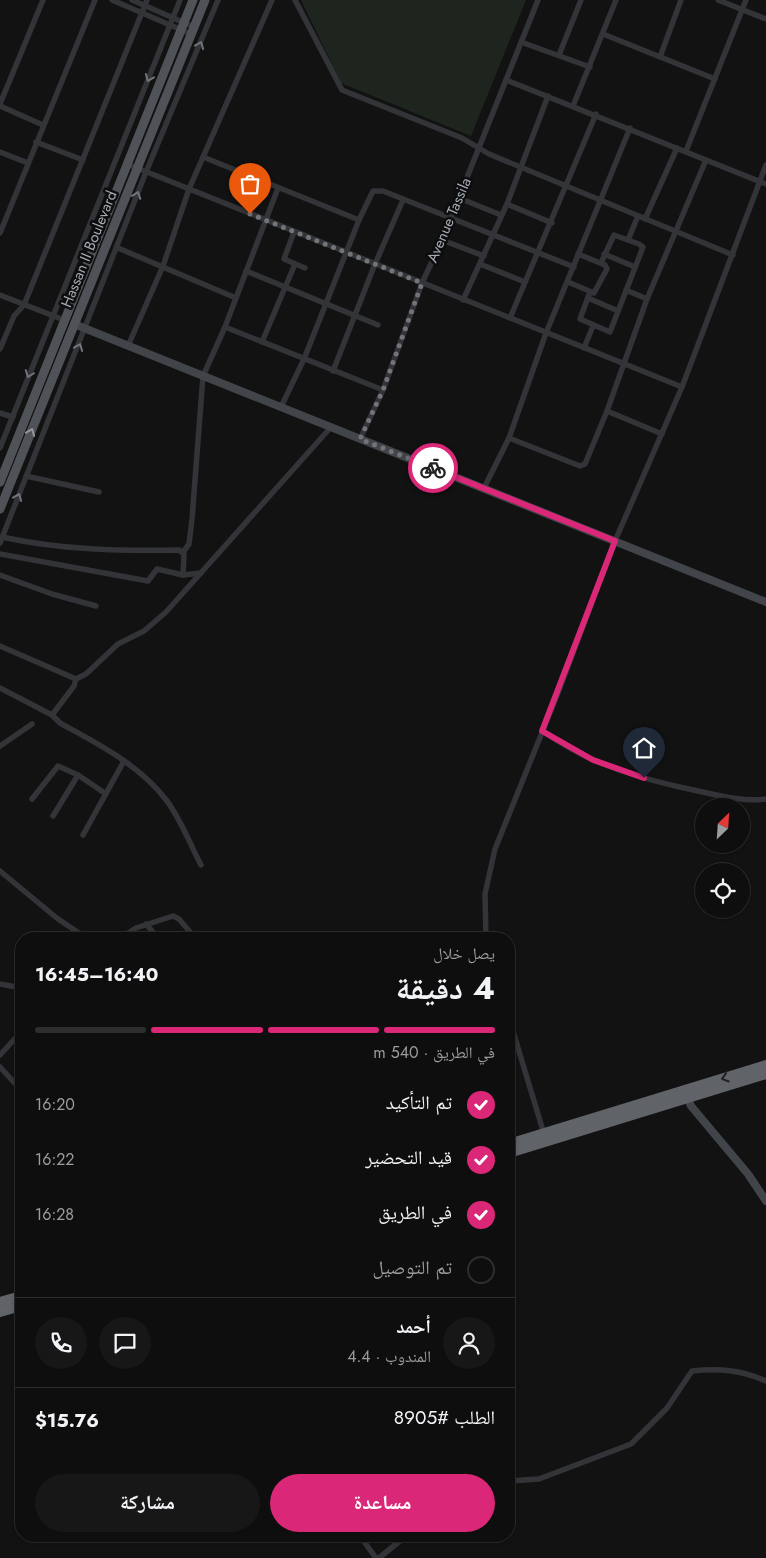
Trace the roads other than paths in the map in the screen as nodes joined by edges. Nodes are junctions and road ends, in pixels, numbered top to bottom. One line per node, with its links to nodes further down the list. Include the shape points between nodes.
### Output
1 (43, 0): 33 (street)
2 (95, 0): 36 (street)
3 (112, 0): 19 (street)
4 (132, 0): 17 (street)
5 (180, 0): 20 (street)
6 (193, 0): 23 (main road, Hassan II Boulevard)
7 (205, 0): 24 (main road, Hassan II Boulevard)
8 (218, 0): 51 (street, one-way to 8)
9 (272, 0): 43 (street)
10 (295, 0): 39 (street, via 342,90 462,138)
11 (538, 0): 26 (street, Avenue Tassila)
12 (581, 0): 27 (street)
13 (616, 0): 25 (street)
14 (681, 0): 28 (street)
15 (718, 0): 18 (street)
16 (746, 0): 18 (street)
17 (146, 3): 19 (street); 20 (street)
18 (742, 10): 21 (street); 30 (street)
19 (142, 13): 22 (street); 44 (street)
20 (174, 18): 22 (street); 23 (street)
21 (766, 19)
22 (171, 25): 23 (street); 103 (street, one-way to 103)
23 (183, 26): 24 (street); 47 (main road, Hassan II Boulevard)
24 (193, 30): 50 (main road, Hassan II Boulevard)
25 (603, 34): 28 (street); 29 (street)
26 (521, 42): 27 (street); 31 (street, Avenue Tassila)
27 (559, 56): 29 (street)
28 (660, 57): 30 (street)
29 (590, 67): 34 (street)
30 (715, 79): 41 (street)
31 (506, 80): 32 (street); 39 (street, Avenue Tassila)
32 (548, 96): 34 (street); 49 (street)
33 (0, 105): 36 (street)
34 (573, 106): 35 (street)
35 (596, 114): 37 (street); 54 (street)
36 (43, 124): 38 (street)
37 (630, 128): 40 (street); 59 (street)
38 (36, 142): 44 (street); 46 (street)
39 (479, 148): 49 (street); 57 (street, Avenue Tassila)
40 (677, 148): 41 (street); 64 (street)
41 (686, 151): 45 (street)
42 (0, 152): 46 (street)
43 (203, 157): 55 (street); 56 (street)
44 (83, 160): 101 (street)
45 (706, 160): 52 (street); 69 (street)
46 (28, 163): 70 (street)
47 (128, 164): 50 (street); 106 (main road, Hassan II Boulevard)
48 (766, 165): 52 (street)
49 (521, 167): 54 (street); 60 (street)
50 (137, 168): 51 (street); 107 (main road, Hassan II Boulevard)
51 (146, 172): 56 (street); 74 (street, one-way to 51)
52 (760, 181): 53 (street); 79 (street)
53 (766, 184)
54 (566, 186): 59 (street); 67 (street)
55 (278, 188): 65 (street); 66 (street)
56 (189, 189): 65 (street); 85 (street)
57 (459, 198): 61 (street); 63 (street, Avenue Tassila)
58 (403, 200): 63 (street); 66 (street, via 379,190 374,192); 83 (street)
59 (600, 201): 62 (street); 77 (street)
60 (507, 204): 61 (street); 67 (street)
61 (501, 215): 71 (street)
62 (638, 216): 64 (street); 73 (street)
63 (451, 218): 71 (street); 72 (street, Avenue Tassila)
64 (645, 219): 69 (street)
65 (266, 220): 68 (street); 89 (street)
66 (359, 220): 76 (street)
67 (552, 223): 75 (street)
68 (294, 232): 76 (street); 82 (street, via 284,258)
69 (676, 232): 79 (street); 98 (street)
70 (0, 233)
71 (492, 234): 75 (street); 80 (street)
72 (442, 240): 80 (street); 92 (street, Avenue Tassila)
73 (628, 240): 78 (street, via 613,236); 87 (street, via 643,248)
74 (118, 248): 85 (street); 111 (street)
75 (538, 252): 86 (street); 90 (street)
76 (346, 253): 83 (street); 100 (street)
77 (578, 254): 81 (street); 86 (street)
78 (604, 254): 81 (street); 87 (street)
79 (733, 254): 121 (street)
80 (484, 256): 84 (street)
81 (601, 263): 96 (street, via 607,269 596,291)
82 (295, 264): 88 (street); 93 (street)
83 (374, 264): 92 (street); 104 (street)
84 (480, 264): 90 (street); 99 (street)
85 (163, 266): 97 (street); 114 (street)
86 (574, 267): 91 (street)
87 (635, 267): 94 (street)
88 (305, 268)
89 (246, 271): 93 (street); 97 (street)
90 (525, 282): 105 (street)
91 (568, 282): 96 (street); 112 (street)
92 (422, 283): 99 (street); 122 (street, Avenue Tassila)
93 (285, 286): 100 (street); 113 (street)
94 (626, 290): 98 (street); 102 (street)
95 (0, 295): 101 (street)
96 (589, 295): 102 (street); 109 (street, via 579,318)
97 (236, 298): 110 (street)
98 (647, 299): 118 (street)
99 (463, 300): 105 (street)
100 (326, 304): 104 (street); 117 (street)
101 (24, 305): 103 (street); 116 (street, via 11,323)
102 (618, 311): 109 (street, via 610,332)
103 (52, 315): 106 (street); 126 (street, one-way to 126)
104 (354, 315): 108 (street); 119 (street)
105 (510, 318): 112 (street)
106 (64, 320): 107 (main road); 133 (main road, Hassan II Boulevard)
107 (74, 324): 111 (street); 136 (main road, Hassan II Boulevard, one-way to 107)
108 (378, 325)
109 (593, 326): 115 (street)
110 (225, 327): 113 (street); 120 (street)
111 (86, 329): 114 (street); 132 (street, one-way to 111)
112 (546, 333): 115 (street); 129 (street)
113 (262, 342): 117 (street)
114 (128, 346): 120 (street)
115 (584, 348): 118 (street)
116 (0, 349)
117 (304, 359): 119 (street); 123 (street)
118 (623, 363): 121 (street); 124 (street)
119 (333, 371): 122 (street)
120 (203, 376): 123 (street); 139 (street, via 192,519 189,544)
121 (682, 387): 128 (street)
122 (383, 390): 130 (street, Avenue Tassila)
123 (281, 407): 127 (street)
124 (607, 411): 128 (street); 129 (street, via 583,466)
125 (0, 413): 126 (street)
126 (13, 416): 131 (street)
127 (331, 427): 130 (street); 141 (street)
128 (662, 434): 138 (street)
129 (508, 438): 134 (street)
130 (360, 439): 134 (street)
131 (0, 448)
132 (26, 476): 135 (street); 137 (street, one-way to 132)
133 (0, 482)
134 (484, 488): 138 (street)
135 (99, 492)
136 (0, 510)
137 (1, 540): 139 (street, via 104,552)
138 (615, 541): 144 (street); 151 (street)
139 (183, 552): 143 (street)
140 (0, 554): 143 (street, via 148,581 157,569)
141 (201, 573): 143 (street); 147 (street, via 144,631 118,644 86,674)
142 (0, 575): 145 (street)
143 (183, 575)
144 (766, 602)
145 (96, 606)
146 (0, 646): 147 (street)
147 (76, 679): 149 (street)
148 (0, 688): 149 (street)
149 (52, 714): 153 (street, via 60,723)
150 (32, 724): 152 (street)
151 (542, 731): 156 (street, via 593,760 651,780 732,799); 167 (street, via 490,866 484,910)
152 (0, 746)
153 (124, 761): 155 (street); 160 (street, via 167,801)
154 (78, 775): 155 (street); 157 (street, via 58,766); 158 (street)
155 (106, 794): 159 (street)
156 (766, 799)
157 (32, 800)
158 (53, 816)
159 (82, 834)
160 (201, 865)
161 (0, 871): 163 (street)
162 (146, 924): 164 (street); 165 (street); 166 (street, via 175,917)
163 (77, 932)
164 (132, 932)
165 (153, 932)
166 (189, 932)
167 (486, 932)
168 (0, 984): 169 (street)
169 (15, 987)
170 (515, 1038): 178 (street)
171 (15, 1039): 172 (street)
172 (0, 1055)
173 (766, 1065): 177 (highway, one-way to 177)
174 (0, 1067): 176 (street)
175 (766, 1074): 177 (highway)
176 (15, 1083)
177 (686, 1094): 178 (highway); 180 (highway); 181 (street, via 695,1112 748,1174)
178 (544, 1134): 179 (highway)
179 (515, 1142)
180 (515, 1151)
181 (766, 1201)
182 (15, 1298): 183 (highway)
183 (0, 1302)
184 (15, 1308): 185 (highway)
185 (0, 1312)
186 (766, 1382): 187 (street, via 736,1370 692,1371 667,1408 631,1444 539,1479)
187 (515, 1481)
188 (365, 1542): 190 (street)
189 (398, 1542): 190 (street)
190 (378, 1558)

